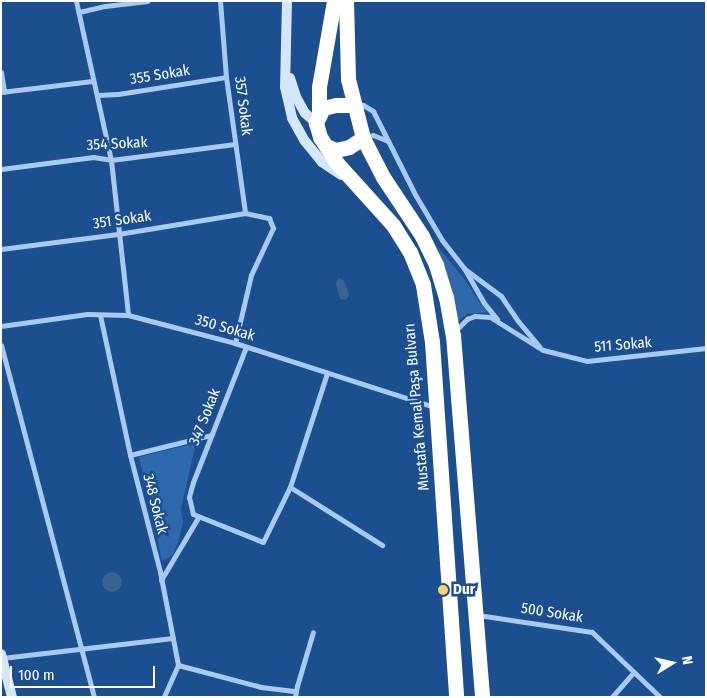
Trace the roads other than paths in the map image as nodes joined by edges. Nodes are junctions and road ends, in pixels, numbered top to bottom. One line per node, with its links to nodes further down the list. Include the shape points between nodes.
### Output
1 (76, 1): 7 (street)
2 (148, 1): 7 (street)
3 (220, 1): 9 (street, 357 Sokak)
4 (287, 1): 14 (street, via 291,86 306,114); 16 (street, via 285,87 292,118)
5 (334, 1): 14 (highway, via 318,87)
6 (346, 1): 13 (highway, via 348,79)
7 (79, 12): 10 (street)
8 (1, 72): 11 (street)
9 (226, 77): 12 (street, 355 Sokak); 18 (street, 357 Sokak)
10 (92, 81): 11 (street); 12 (street)
11 (3, 92)
12 (97, 95): 20 (street)
13 (353, 105): 14 (highway, via 336,104 323,108); 15 (highway); 17 (street, 511 Sokak, via 364,105 373,111)
14 (318, 119): 19 (highway, via 320,137)
15 (363, 138): 17 (street, via 373,135); 19 (highway, via 349,148 336,150); 31 (highway, via 436,265 446,297)
16 (305, 141): 19 (street, via 314,146); 22 (street, via 322,162)
17 (388, 141): 26 (street, 511 Sokak, via 442,240)
18 (235, 144): 20 (street, 354 Sokak); 23 (street, 357 Sokak)
19 (326, 146): 22 (highway, Mustafa Kemal Paşa Bulvarı)
20 (111, 160): 21 (street, 354 Sokak, via 93,157); 24 (street)
21 (1, 169)
22 (360, 188): 38 (highway, Mustafa Kemal Paşa Bulvarı, via 393,225 410,252 423,285 432,342)
23 (245, 213): 24 (street, 351 Sokak); 32 (street, via 269,218 273,228 251,275)
24 (118, 234): 25 (street, 351 Sokak); 28 (street)
25 (1, 249)
26 (464, 268): 29 (street, 511 Sokak); 36 (street, 511 Sokak, via 501,296)
27 (100, 315): 28 (street, 350 Sokak); 30 (street, 350 Sokak); 40 (street, 348 Sokak)
28 (128, 315): 32 (street, 350 Sokak)
29 (497, 320): 31 (street, 511 Sokak, via 474,316 458,325); 36 (street, 511 Sokak)
30 (1, 326)
31 (452, 335): 45 (highway)
32 (235, 342): 34 (street, 350 Sokak)
33 (1, 345): 48 (street)
34 (246, 347): 37 (street, 350 Sokak); 39 (street, 347 Sokak)
35 (706, 348): 36 (street, 511 Sokak, via 587,360)
36 (543, 350)
37 (327, 373): 38 (street, 350 Sokak); 41 (street)
38 (436, 407): 56 (highway, Mustafa Kemal Paşa Bulvarı)
39 (211, 435): 40 (street); 42 (street, 347 Sokak, via 189,497 193,514)
40 (130, 455): 44 (street, 348 Sokak)
41 (290, 486): 42 (street, via 264,542); 43 (street)
42 (198, 516): 44 (street)
43 (382, 545)
44 (161, 580): 47 (street, 348 Sokak)
45 (474, 615): 51 (street, 500 Sokak, via 592,632); 57 (highway)
46 (313, 632): 52 (street)
47 (173, 638): 48 (street); 50 (street, 348 Sokak)
48 (82, 649): 49 (street); 54 (street)
49 (2, 656): 53 (street)
50 (178, 665): 52 (street); 55 (street)
51 (634, 672): 58 (street); 59 (street, 500 Sokak)
52 (296, 694)
53 (12, 697)
54 (94, 697)
55 (164, 697)
56 (456, 697)
57 (482, 697)
58 (612, 697)
59 (660, 697)

